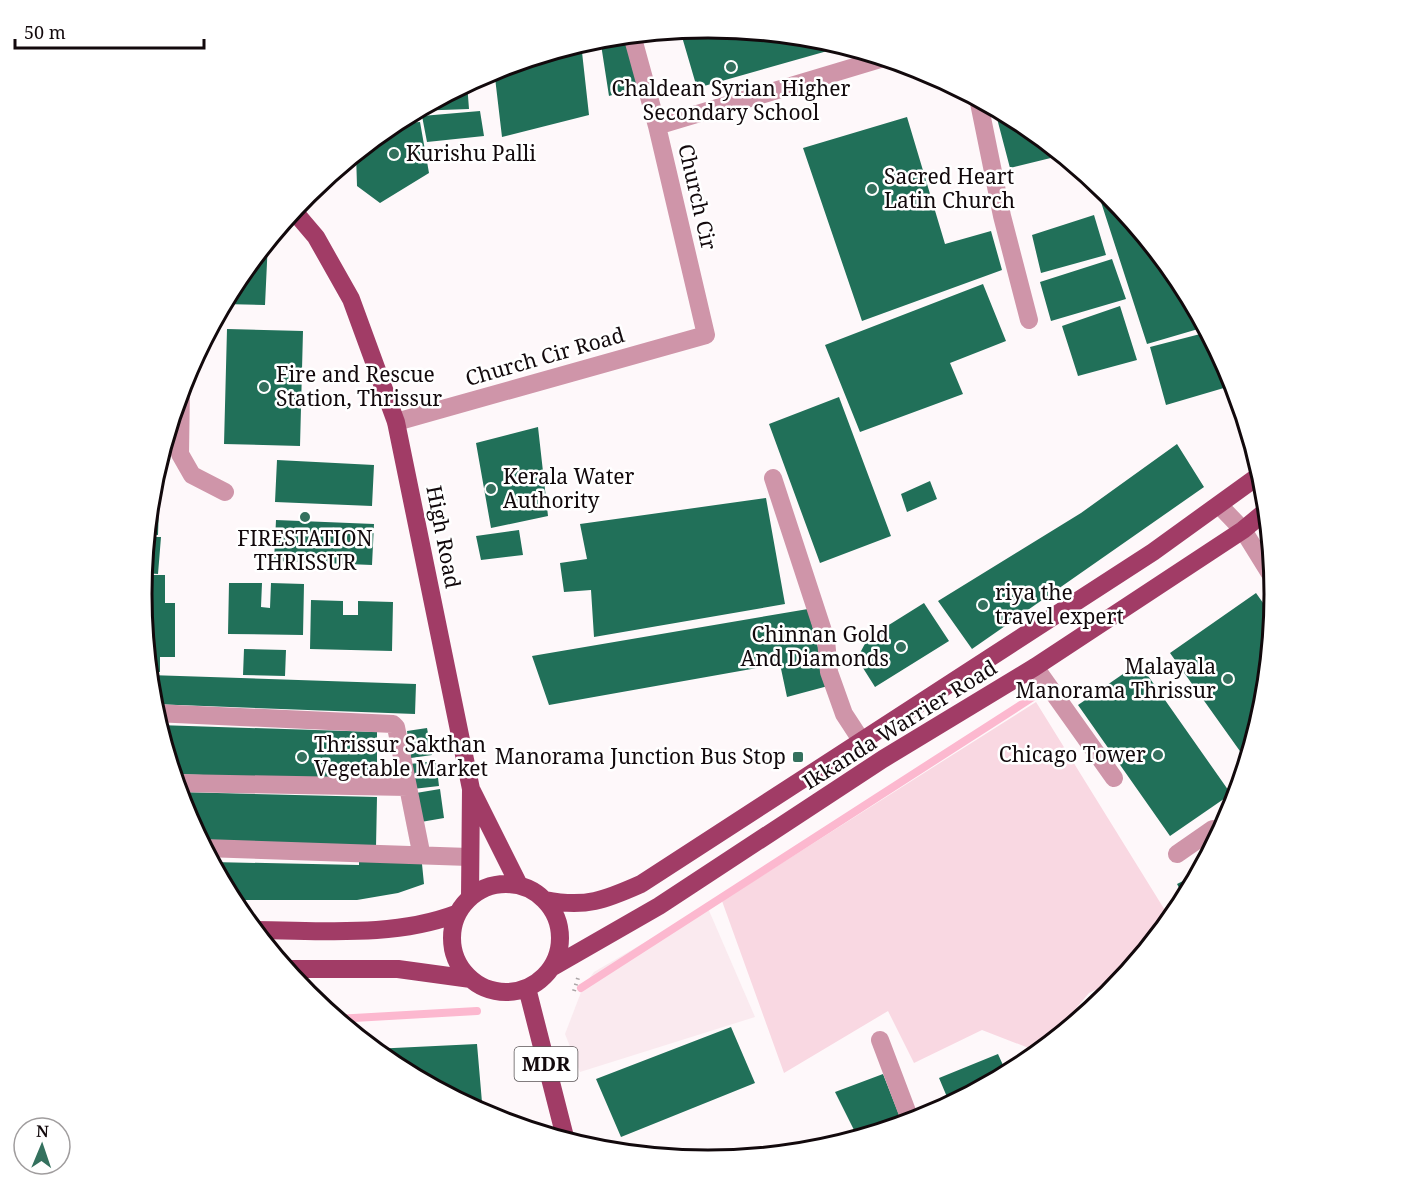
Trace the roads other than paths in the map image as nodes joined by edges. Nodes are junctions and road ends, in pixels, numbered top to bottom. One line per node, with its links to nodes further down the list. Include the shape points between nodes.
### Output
1 (634, 42): 4 (street, Church Cir)
2 (871, 62): 4 (street)
3 (980, 109): 6 (street)
4 (657, 126): 7 (street, Church Cir)
5 (299, 217): 9 (main road, High Road, via 316,237 351,299)
6 (1029, 320)
7 (706, 335): 9 (street, Church Cir Road)
8 (181, 415): 12 (street, via 180,454 192,475)
9 (396, 422): 23 (main road, High Road)
10 (773, 478): 19 (street, via 826,640 829,672 843,714)
11 (1253, 480): 13 (main road, Ikkanda Warrier Road)
12 (225, 492)
13 (1219, 505): 15 (street); 19 (main road, Ikkanda Warrier Road, via 1153,552)
14 (1259, 516): 15 (main road, Ikkanda Warrier Road)
15 (1243, 530): 16 (street); 17 (main road, Ikkanda Warrier Road)
16 (1263, 562)
17 (1035, 667): 20 (street); 34 (main road, Ikkanda Warrier Road, via 883,759 659,906)
18 (164, 713): 22 (street, via 393,724)
19 (861, 740): 31 (main road, Ikkanda Warrier Road, via 641,884 603,901 572,905)
20 (1114, 778)
21 (185, 783): 22 (street)
22 (408, 787): 26 (street)
23 (471, 789): 28 (main road, High Road); 29 (main road)
24 (1212, 830): 27 (street)
25 (213, 848): 26 (street)
26 (419, 854): 28 (street)
27 (1177, 854)
28 (469, 857): 30 (main road, High Road)
29 (519, 885): 30 (main road, via 490,886); 31 (main road)
30 (470, 896): 32 (main road)
31 (545, 900): 34 (main road, via 554,912 560,940)
32 (456, 914): 33 (main road, via 392,930); 36 (main road, via 452,950)
33 (264, 930)
34 (551, 968): 37 (main road)
35 (297, 969): 36 (main road, via 398,969)
36 (471, 980): 37 (main road, via 498,991)
37 (526, 988): 40 (main road, MDR)
38 (880, 1041): 39 (street)
39 (908, 1113)
40 (564, 1132)

